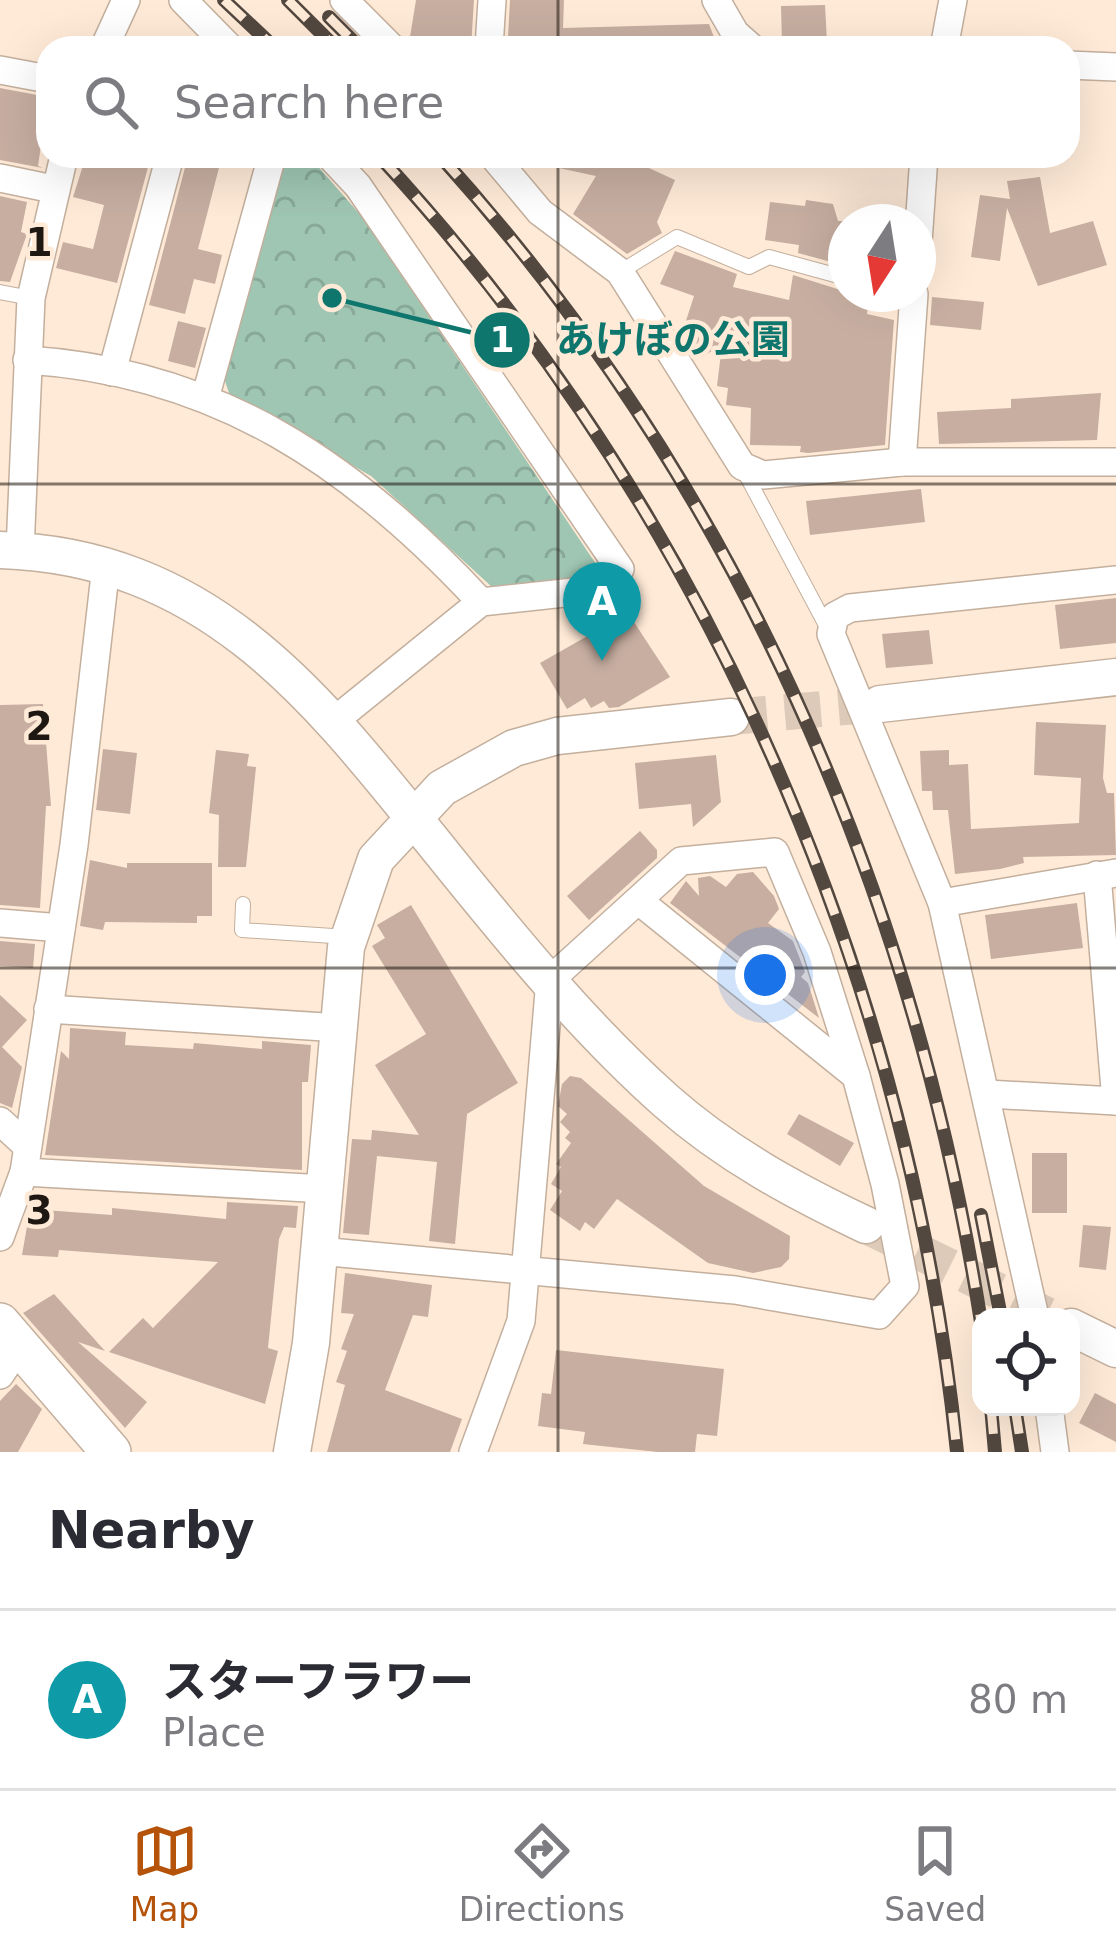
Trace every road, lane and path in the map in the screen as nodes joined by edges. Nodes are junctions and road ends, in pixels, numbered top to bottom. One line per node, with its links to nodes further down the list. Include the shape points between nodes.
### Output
1 (127, 0): 7 (street)
2 (183, 0): 8 (street)
3 (344, 0): 9 (street)
4 (493, 0): 10 (street)
5 (716, 0): 11 (street)
6 (953, 0): 12 (street)
7 (110, 36)
8 (218, 36)
9 (380, 36)
10 (490, 36)
11 (738, 36)
12 (946, 36)
13 (1080, 66): 14 (street)
14 (1116, 67)
15 (0, 70): 16 (street)
16 (36, 77)
17 (60, 168): 24 (street)
18 (167, 168): 32 (street)
19 (261, 168): 33 (street)
20 (341, 168): 40 (street, via 620,569 611,588)
21 (503, 168): 26 (street, via 540,212)
22 (923, 168): 25 (street)
23 (0, 178): 24 (street)
24 (53, 189): 29 (street)
25 (921, 204)
26 (620, 272): 27 (lane, via 677,237 749,267 769,257); 36 (street)
27 (828, 273)
28 (0, 292): 29 (lane)
29 (31, 298): 31 (street)
30 (913, 312): 34 (street)
31 (26, 360): 32 (street); 37 (street)
32 (112, 372): 33 (street)
33 (206, 395): 40 (street, via 368,490)
34 (902, 462): 35 (street); 36 (street, via 763,475)
35 (1116, 462)
36 (742, 466): 41 (lane)
37 (10, 550): 38 (street)
38 (106, 566): 45 (street, via 232,625); 52 (street)
39 (1116, 580): 41 (street, via 850,608 835,616)
40 (481, 602): 45 (street)
41 (831, 634): 49 (street)
42 (1116, 677): 43 (street)
43 (880, 704)
44 (731, 717): 46 (street, via 514,748)
45 (334, 721): 46 (street)
46 (412, 814): 53 (street, via 376,859); 54 (street)
47 (1107, 874): 49 (street); 59 (street)
48 (639, 901): 54 (street); 57 (street); 57 (street, via 681,861 775,851)
49 (942, 903): 58 (street)
50 (244, 904): 53 (lane, via 242,930)
51 (0, 923): 52 (street)
52 (61, 928): 55 (street)
53 (348, 937): 56 (street)
54 (550, 980): 63 (street, via 664,1100 780,1184); 66 (street)
55 (49, 1009): 56 (street); 61 (street)
56 (340, 1028): 62 (street)
57 (856, 1076): 66 (street, via 905,1286 879,1316 735,1290)
58 (987, 1094): 59 (street); 67 (street)
59 (1116, 1101)
60 (0, 1121): 61 (street)
61 (25, 1159): 62 (street); 64 (street)
62 (325, 1189): 65 (street)
63 (866, 1225)
64 (0, 1237)
65 (320, 1251): 66 (street); 73 (street)
66 (525, 1271): 74 (street, via 521,1322)
67 (1033, 1308)
68 (1080, 1331): 70 (street)
69 (7, 1348): 72 (main road)
70 (1116, 1349)
71 (1050, 1416): 75 (street)
72 (111, 1452)
73 (292, 1452)
74 (473, 1452)
75 (1055, 1452)

